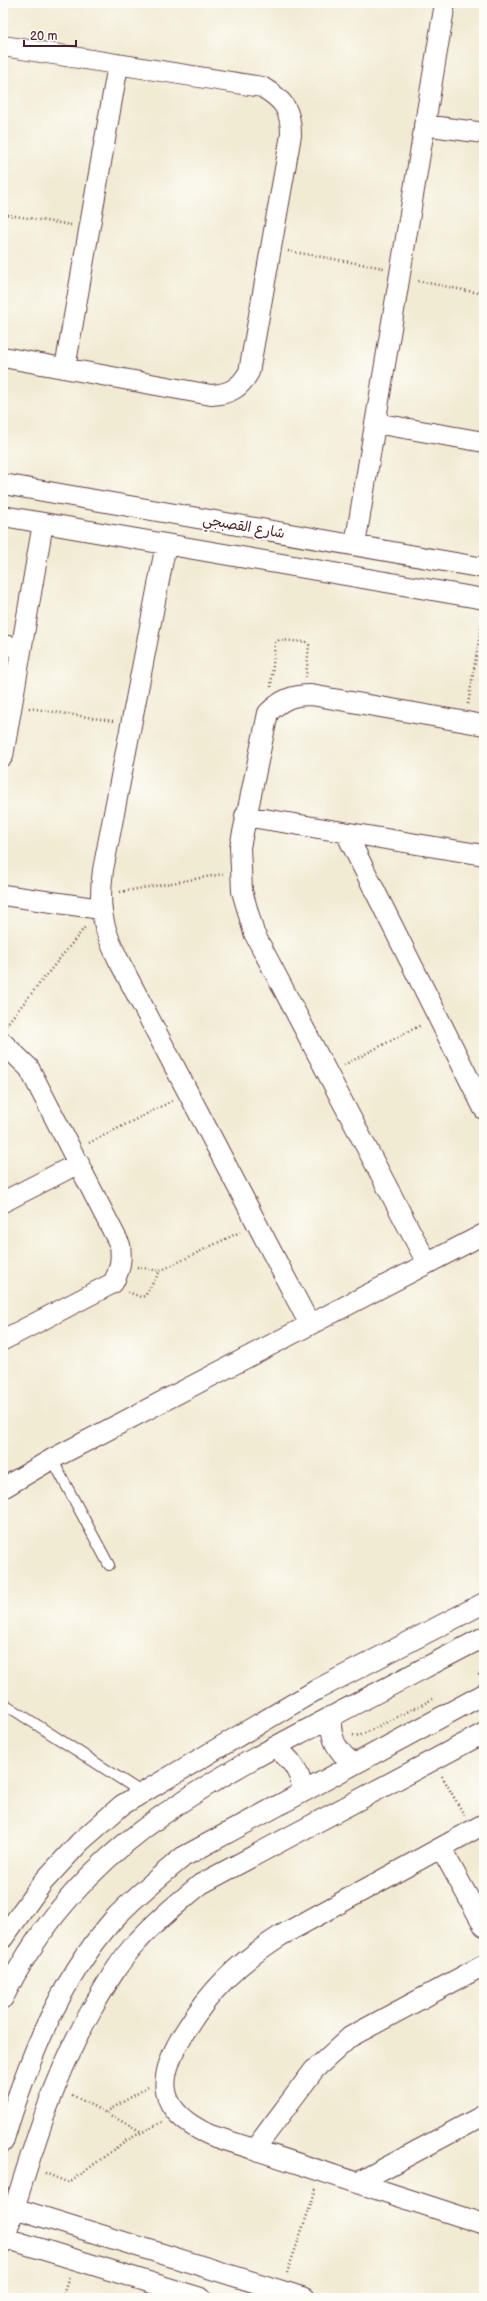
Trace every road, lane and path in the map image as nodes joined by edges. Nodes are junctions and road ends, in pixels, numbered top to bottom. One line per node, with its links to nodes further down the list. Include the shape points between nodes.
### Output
1 (445, 3): 4 (street)
2 (3, 46): 3 (street)
3 (118, 65): 7 (street); 8 (street, via 262,87 277,96 286,107 291,121 291,136)
4 (424, 125): 5 (street); 9 (street)
5 (484, 133)
6 (3, 214): 7 (path)
7 (90, 228): 12 (street)
8 (271, 248): 9 (path); 12 (street, via 249,372 234,390 223,395 211,395)
9 (399, 274): 10 (path); 13 (street)
10 (484, 294)
11 (3, 357): 12 (street)
12 (65, 368)
13 (375, 423): 14 (street); 20 (street)
14 (484, 442)
15 (3, 484): 18 (street, شارع القصبجي)
16 (3, 516): 17 (street)
17 (43, 523): 19 (street); 25 (street)
18 (280, 532): 20 (street, شارع القصبجي); 21 (street)
19 (166, 544): 21 (street); 30 (street)
20 (355, 545): 22 (street, شارع القصبجي)
21 (275, 563): 23 (street)
22 (484, 568)
23 (484, 599)
24 (484, 612): 29 (path)
25 (12, 647): 27 (street)
26 (304, 695): 28 (street, via 287,698 276,704); 28 (path, via 309,645 306,642 279,640 275,643); 29 (street)
27 (12, 706): 30 (path); 31 (street)
28 (268, 713): 32 (street)
29 (475, 723)
30 (131, 724): 37 (street)
31 (3, 756)
32 (245, 816): 33 (street); 35 (street, via 240,847)
33 (346, 832): 34 (street); 38 (street)
34 (484, 855)
35 (241, 872): 37 (path); 41 (street, via 242,891 254,933)
36 (3, 895): 37 (street)
37 (100, 902): 39 (path); 42 (street, via 108,938)
38 (438, 1016): 41 (path); 43 (street)
39 (3, 1028)
40 (3, 1043): 44 (street, via 29,1068)
41 (328, 1074): 49 (street)
42 (188, 1093): 44 (path); 46 (street)
43 (481, 1097)
44 (76, 1157): 45 (street); 48 (street, via 120,1244)
45 (3, 1202)
46 (257, 1224): 50 (path); 52 (street)
47 (484, 1234): 49 (street)
48 (121, 1258): 50 (path, via 133,1266); 51 (street, via 119,1271)
49 (427, 1263): 52 (street)
50 (160, 1271): 51 (path, via 143,1297)
51 (110, 1284): 53 (street)
52 (309, 1323): 54 (street)
53 (3, 1340)
54 (52, 1459): 55 (street); 56 (lane)
55 (3, 1488)
56 (109, 1565)
57 (484, 1603): 70 (street, via 318,1689)
58 (484, 1637): 64 (street)
59 (484, 1672): 60 (path)
60 (477, 1676)
61 (484, 1694): 69 (street)
62 (436, 1697): 65 (path, via 359,1736)
63 (3, 1702): 70 (lane)
64 (331, 1716): 67 (street); 69 (street, via 334,1744 343,1756)
65 (350, 1732)
66 (484, 1733): 68 (street)
67 (274, 1747): 71 (street, via 286,1755 295,1766 301,1778); 73 (street, via 196,1791)
68 (433, 1760): 74 (path); 82 (street, via 201,1884 163,1915 114,1971 72,2045)
69 (354, 1764): 71 (street)
70 (141, 1792): 72 (street)
71 (303, 1792): 81 (street, via 183,1857 142,1891 113,1921 66,1987 42,2032)
72 (122, 1805): 73 (street); 77 (street, via 80,1842 43,1882)
73 (145, 1826): 79 (street, via 106,1858 74,1892 17,1969)
74 (478, 1827): 75 (street)
75 (441, 1848): 76 (street); 80 (street, via 280,1936 249,1956 222,1981 198,2009 171,2054)
76 (484, 1926)
77 (3, 1938)
78 (484, 1966): 88 (street, via 350,2037 314,2070)
79 (3, 1998)
80 (164, 2077): 83 (path); 84 (street, via 167,2096)
81 (20, 2086): 82 (street); 87 (street)
82 (52, 2092): 83 (path); 89 (street)
83 (106, 2113): 86 (path)
84 (176, 2114): 86 (path); 88 (street, via 192,2127 210,2136)
85 (484, 2115): 91 (street)
86 (143, 2132): 89 (path, via 72,2181 67,2182)
87 (3, 2142)
88 (254, 2150): 90 (street)
89 (28, 2166): 92 (street)
90 (322, 2171): 91 (street); 97 (path)
91 (357, 2183): 94 (street)
92 (14, 2208): 93 (street); 95 (street)
93 (61, 2223): 96 (street); 97 (street)
94 (484, 2224)
95 (4, 2241): 96 (street)
96 (52, 2252): 98 (street)
97 (281, 2290): 100 (street)
98 (158, 2292): 99 (street)
99 (196, 2297)
100 (305, 2298)

